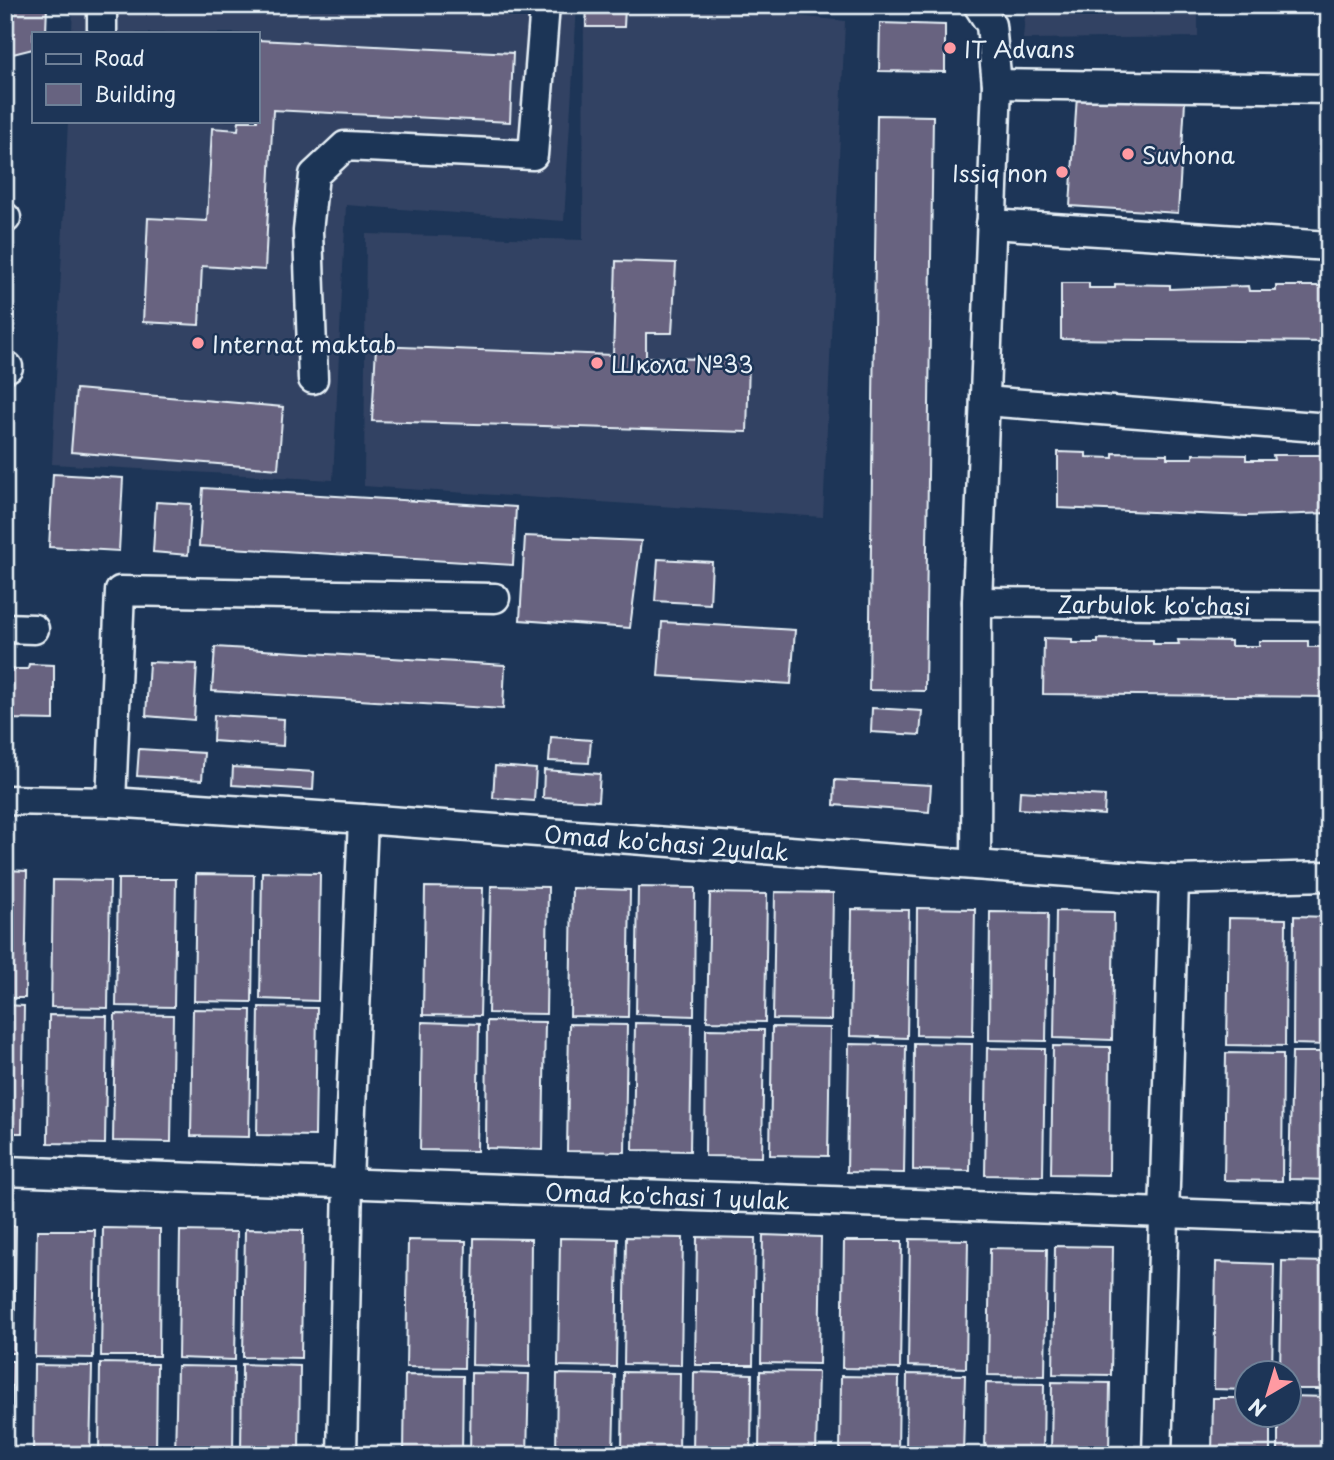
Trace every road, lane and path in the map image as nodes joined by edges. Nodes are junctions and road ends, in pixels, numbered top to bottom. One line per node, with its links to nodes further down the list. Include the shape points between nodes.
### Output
1 (102, 5): 4 (street)
2 (545, 5): 9 (street, via 533,155 345,146 314,175 308,231)
3 (978, 5): 5 (street, via 991,25)
4 (102, 32)
5 (996, 83): 6 (street); 7 (street)
6 (1329, 89)
7 (991, 224): 8 (street); 10 (street)
8 (1329, 246)
9 (313, 379)
10 (985, 401): 11 (street); 13 (street)
11 (1329, 428)
12 (495, 598): 18 (street, via 120,591)
13 (977, 602): 14 (street, Zarbulok ko'chasi); 20 (street)
14 (1329, 606)
15 (5, 628): 16 (street)
16 (34, 629)
17 (5, 800): 18 (street, Omad ko'chasi 2yulak)
18 (111, 802): 19 (street, Omad ko'chasi 2yulak)
19 (363, 819): 20 (street, Omad ko'chasi 2yulak); 24 (street)
20 (975, 865): 22 (street, Omad ko'chasi 2yulak)
21 (1329, 876): 22 (street, Omad ko'chasi 2yulak)
22 (1174, 880): 25 (street)
23 (5, 1171): 24 (street, Omad ko'chasi 1 yulak)
24 (348, 1182): 25 (street, Omad ko'chasi 1 yulak); 27 (street)
25 (1164, 1214): 26 (street, Omad ko'chasi 1 yulak); 28 (street)
26 (1329, 1219)
27 (342, 1455)
28 (1157, 1455)

